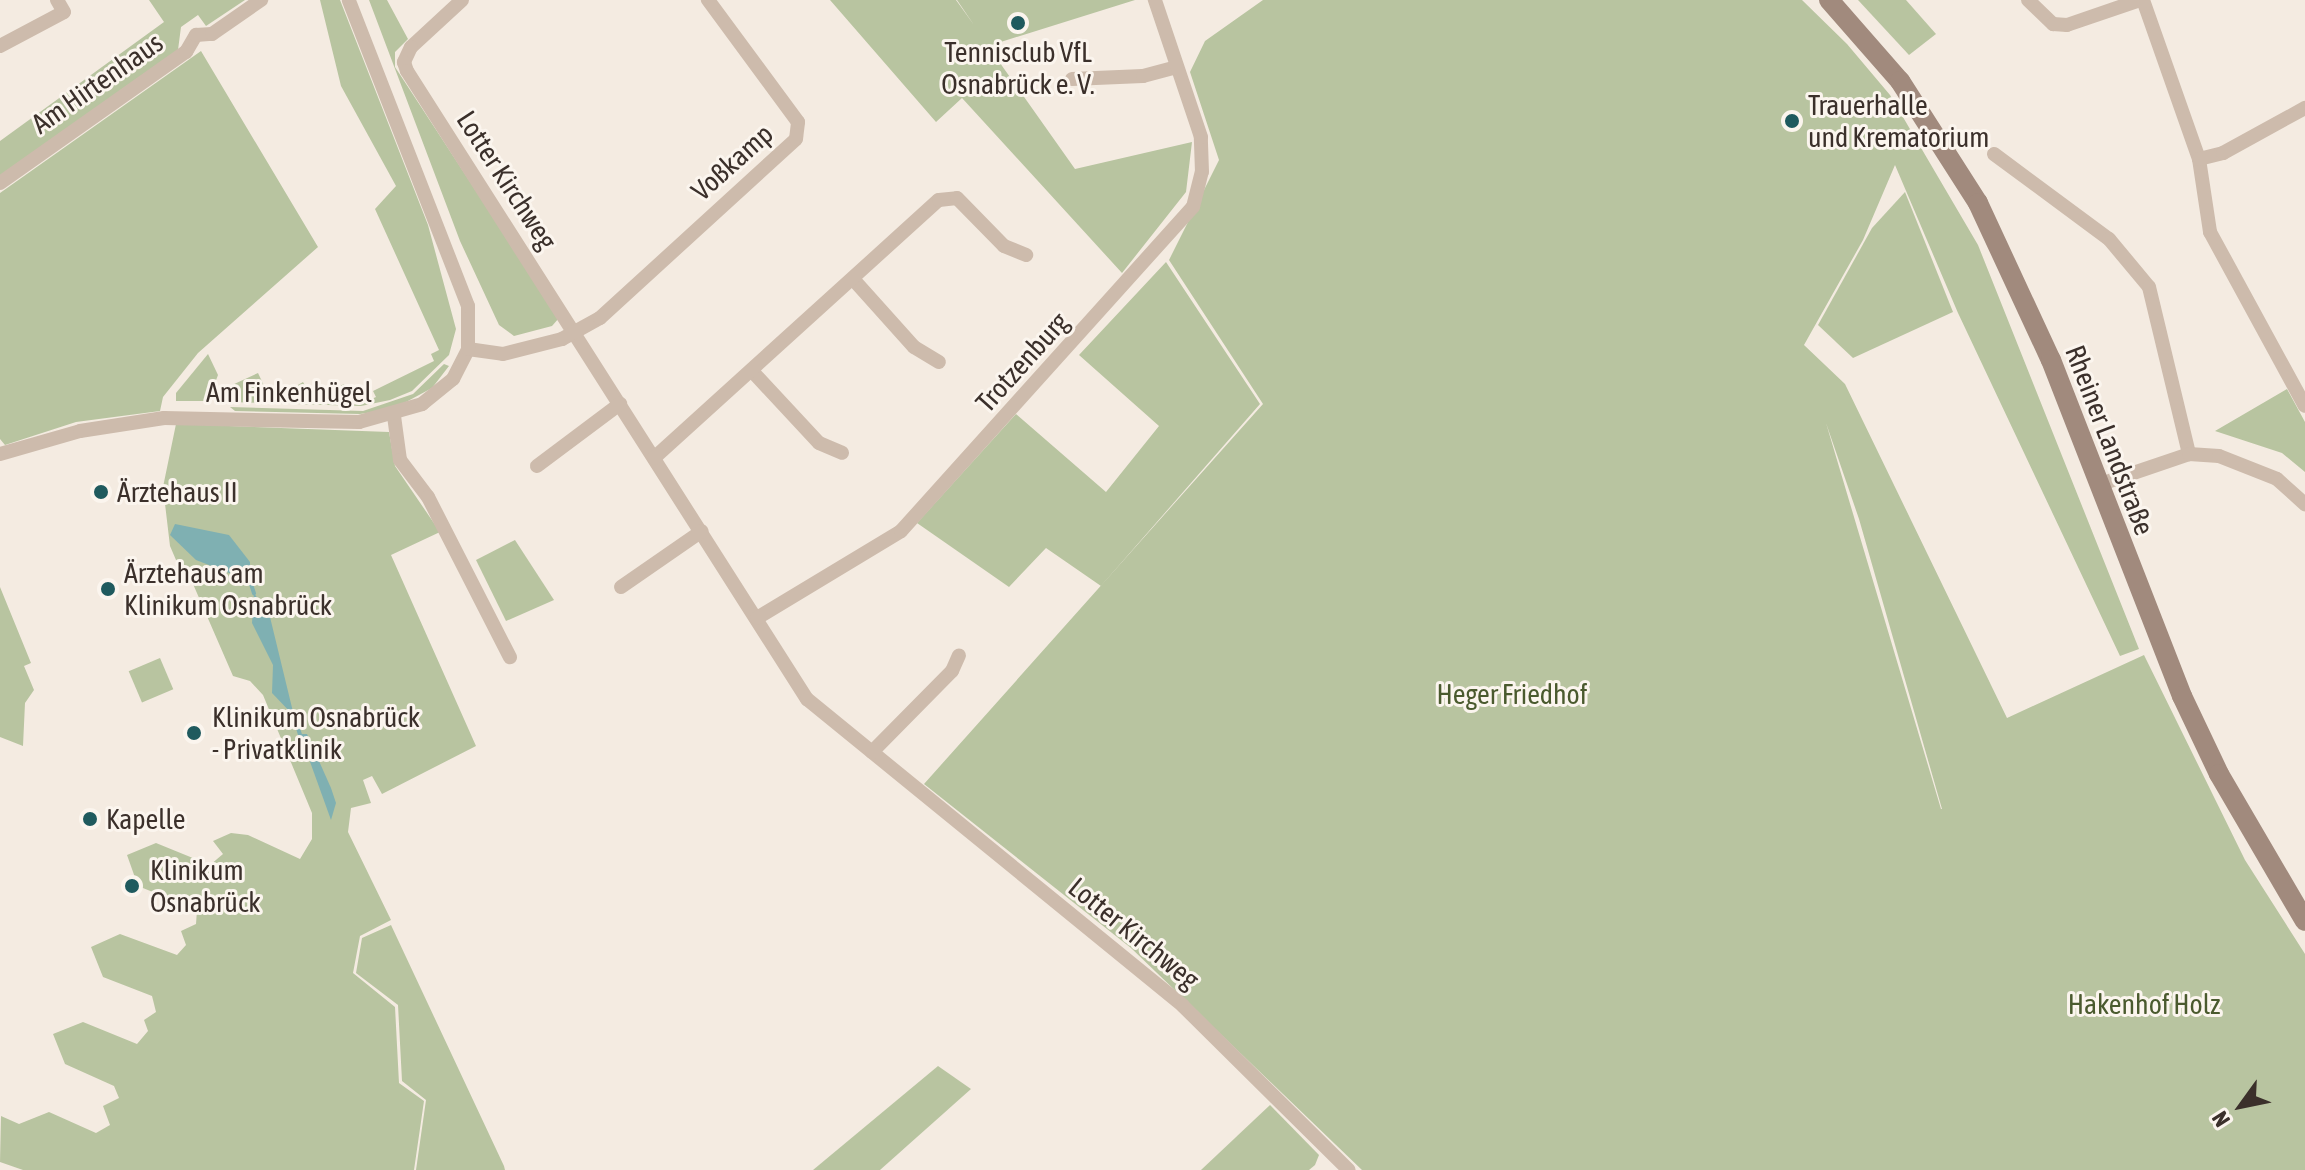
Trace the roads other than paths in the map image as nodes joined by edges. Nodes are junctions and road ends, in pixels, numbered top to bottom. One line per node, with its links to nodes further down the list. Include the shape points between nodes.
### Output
1 (57, 0): 10 (street, via 64,12)
2 (261, 0): 16 (street, Am Hirtenhaus, via 212,34 196,35 186,52)
3 (349, 0): 20 (street, via 468,306)
4 (462, 0): 19 (street, Lotter Kirchweg, via 406,53 407,71)
5 (708, 0): 19 (street, Voßkamp, via 800,132 600,318)
6 (1155, 0): 11 (street, Trotzenburg)
7 (1829, 0): 31 (street, Rheiner Landstraße, via 1900,81 1978,203 2051,360)
8 (2028, 0): 9 (street, via 2053,24 2067,25)
9 (2141, 0): 15 (street)
10 (0, 46)
11 (1177, 67): 12 (street, via 1143,76); 35 (street, Trotzenburg, via 1201,137 1202,172 1193,207 1181,224 901,531)
12 (1072, 79)
13 (2305, 108): 15 (street, via 2223,153)
14 (1994, 154): 28 (street, via 2097,230 2133,264 2159,314)
15 (2199, 159): 24 (street, via 2210,232)
16 (0, 183)
17 (1026, 255): 18 (street, via 1004,246 957,198 939,200)
18 (853, 279): 21 (street, via 914,347); 22 (street)
19 (575, 333): 20 (street, via 503,354); 23 (street, Lotter Kirchweg)
20 (468, 349): 25 (street, Am Finkenhügel, via 462,366 440,392)
21 (939, 362)
22 (752, 371): 26 (street, via 819,443); 29 (street)
23 (620, 404): 29 (street, Lotter Kirchweg); 30 (street)
24 (2305, 406)
25 (394, 416): 27 (street, Am Finkenhügel, via 359,422 164,418 80,431); 37 (street, via 400,460 428,497)
26 (842, 453)
27 (0, 454)
28 (2189, 454): 31 (street); 32 (street, via 2252,465)
29 (654, 458): 33 (street, Lotter Kirchweg)
30 (537, 466)
31 (2098, 485): 39 (street, Rheiner Landstraße, via 2182,696 2219,774)
32 (2305, 504)
33 (702, 531): 34 (street); 35 (street, Lotter Kirchweg)
34 (621, 587)
35 (757, 618): 38 (street, Lotter Kirchweg, via 807,699)
36 (959, 655): 38 (street, via 952,671)
37 (510, 657)
38 (872, 752): 40 (street, Lotter Kirchweg, via 1183,1006)
39 (2305, 921)
40 (1349, 1170)

